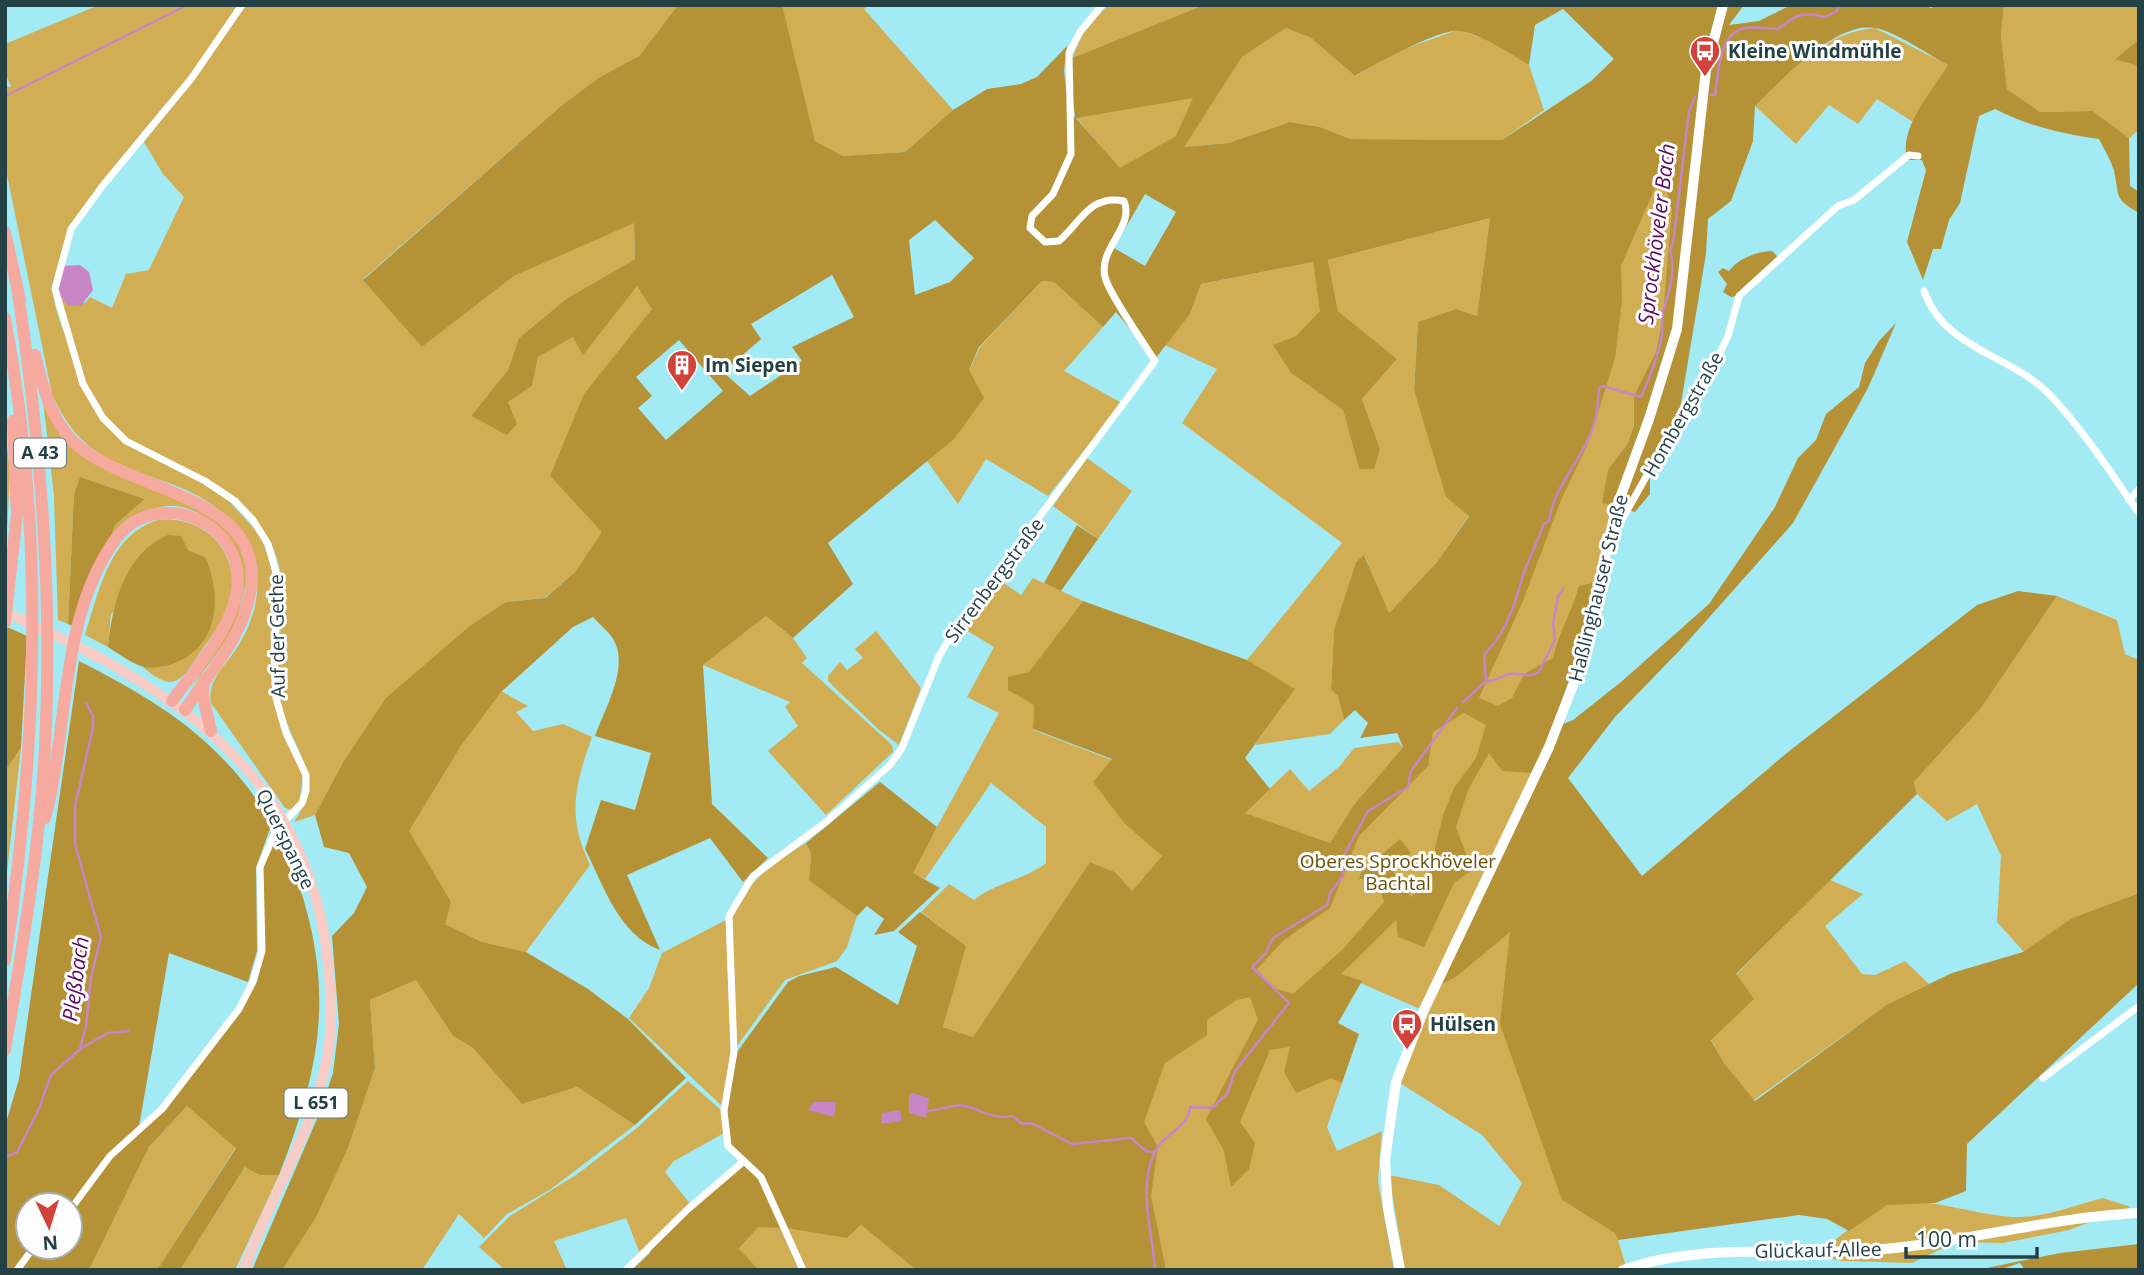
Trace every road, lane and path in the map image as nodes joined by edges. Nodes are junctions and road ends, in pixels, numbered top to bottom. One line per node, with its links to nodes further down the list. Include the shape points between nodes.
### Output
1 (242, 5): 20 (street, Auf der Gethe, via 191,79 71,229 55,289 83,384 103,418 126,441 235,501 259,528 271,551 279,598 276,698 307,780 302,803)
2 (1102, 5): 26 (street, Sirrenbergstraße, via 1069,53 1072,154 1054,194 1032,216 1030,228 1045,242 1059,241 1085,210 1101,200 1124,201 1126,218 1104,259 1105,278 1155,361 951,636 902,748 890,765 826,822 752,876 733,907 728,926 734,1052 724,1111 728,1146)
3 (1723, 5): 13 (main road, Haßlinghauser Straße, via 1706,70 1677,329)
4 (1918, 156): 13 (street, Hombergstraße, via 1909,155 1854,200 1838,206 1739,296 1728,336 1708,378)
5 (5, 232): 7 (highway, A 43)
6 (1924, 291): 11 (street, via 1935,314 1967,345 2022,371 2048,393)
7 (18, 293): 16 (highway, via 47,401 74,442 102,462 201,503 229,525 243,545 251,578 247,609); 21 (highway, A 43, via 39,443 48,589 46,748)
8 (5, 318): 9 (highway, A 43)
9 (9, 337): 15 (highway, via 17,514); 22 (highway, A 43, via 27,482 33,638 29,757)
10 (2139, 489): 11 (street)
11 (2129, 499): 12 (street)
12 (2139, 513)
13 (1606, 547): 32 (main road, Haßlinghauser Straße, via 1570,696 1423,1012 1396,1082 1388,1122 1385,1181)
14 (5, 612): 17 (main road, Querspange, via 113,664)
15 (5, 622)
16 (204, 678): 18 (highway); 19 (highway)
17 (172, 701): 18 (main road, Querspange); 21 (highway, via 222,631 237,582 234,558 216,530 170,512 131,524 115,540 99,568 71,658 49,803)
18 (185, 710): 19 (main road, Querspange / L 651)
19 (211, 731): 20 (main road, Querspange / L 651, via 258,782)
20 (283, 824): 27 (street, Auf der Gethe, via 265,850 260,867 262,951 239,1009 163,1109 110,1156); 29 (main road, Querspange / L 651, via 320,915 331,990 331,1026 314,1109)
21 (35, 857): 24 (highway, A 43)
22 (5, 960)
23 (2139, 1006): 25 (street)
24 (5, 1050)
25 (2043, 1078)
26 (744, 1161): 30 (street); 31 (street, Sirrenbergstraße, via 761,1178)
27 (84, 1191)
28 (2139, 1213): 33 (main road, Glückauf-Allee, via 2050,1221 1919,1246 1724,1252)
29 (244, 1270)
30 (626, 1270)
31 (803, 1270)
32 (1400, 1270)
33 (1623, 1270)

